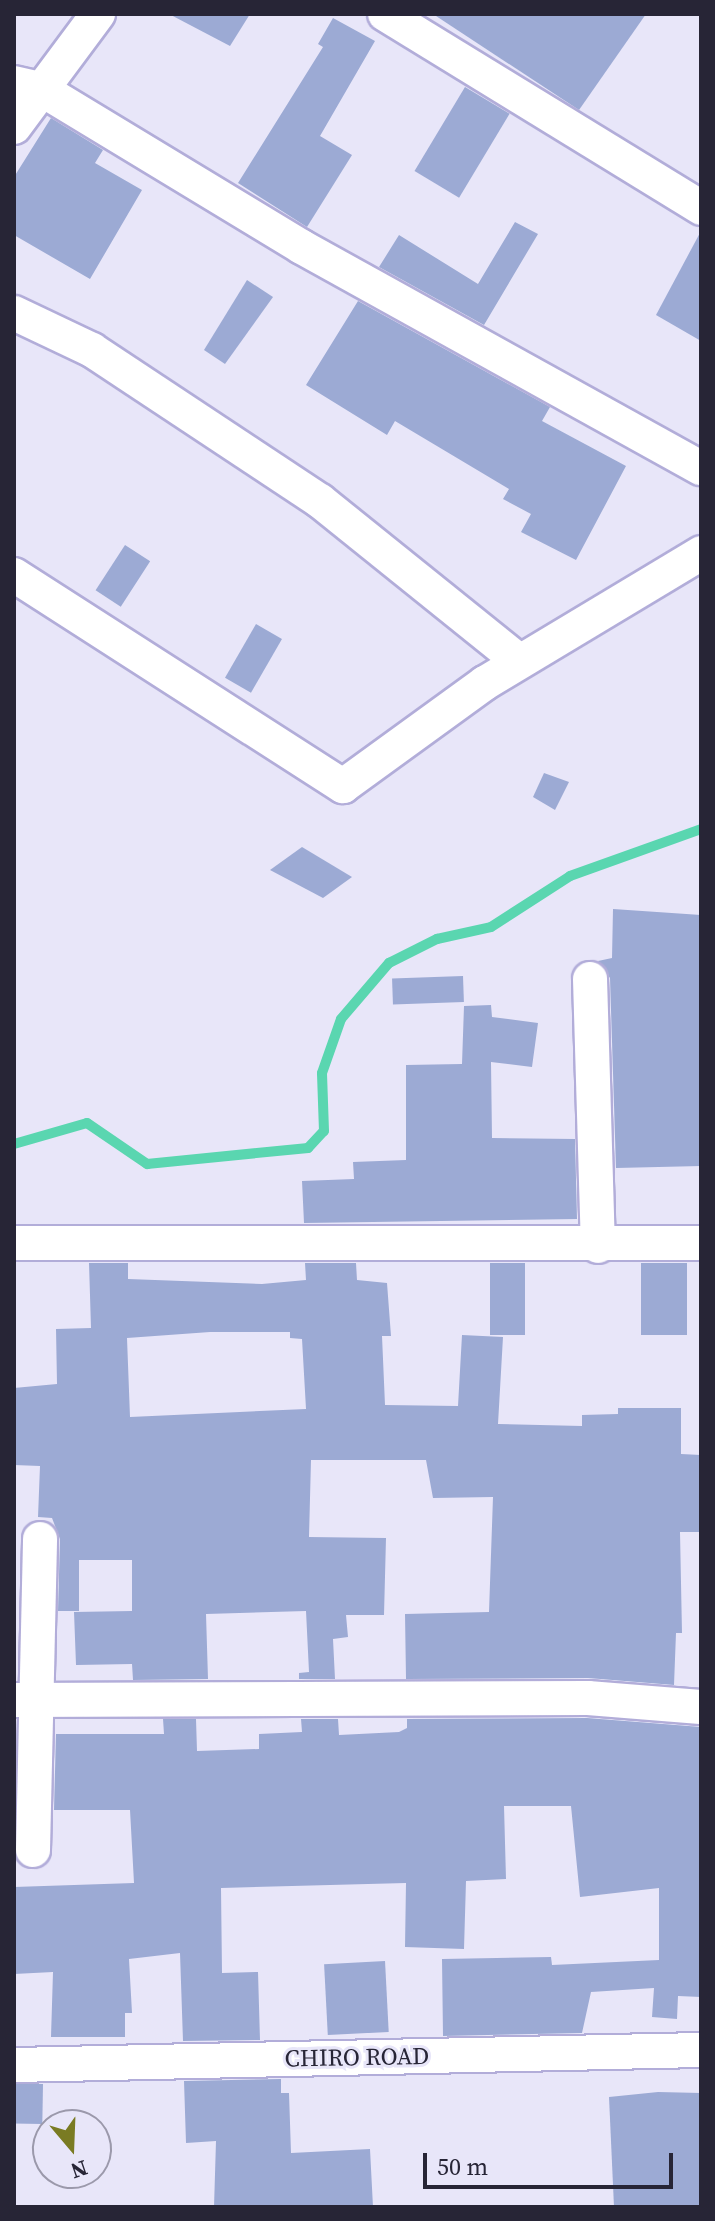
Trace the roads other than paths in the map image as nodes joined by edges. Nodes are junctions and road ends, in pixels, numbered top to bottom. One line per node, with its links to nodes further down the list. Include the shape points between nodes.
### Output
1 (98, 14): 3 (street)
2 (385, 14): 5 (street)
3 (27, 86): 4 (street); 7 (street, via 302,247)
4 (14, 127)
5 (701, 208)
6 (14, 313): 10 (street, via 92,350 320,501)
7 (701, 468)
8 (701, 553): 10 (street)
9 (14, 575): 10 (street, via 343,786)
10 (519, 661)
11 (590, 979): 14 (street)
12 (14, 1243): 14 (street)
13 (701, 1243): 14 (street)
14 (598, 1246)
15 (40, 1539): 16 (street)
16 (27, 1700): 17 (street, via 588,1698); 18 (street)
17 (701, 1707)
18 (33, 1850)
19 (701, 2050): 20 (street, CHIRO ROAD)
20 (14, 2065)

